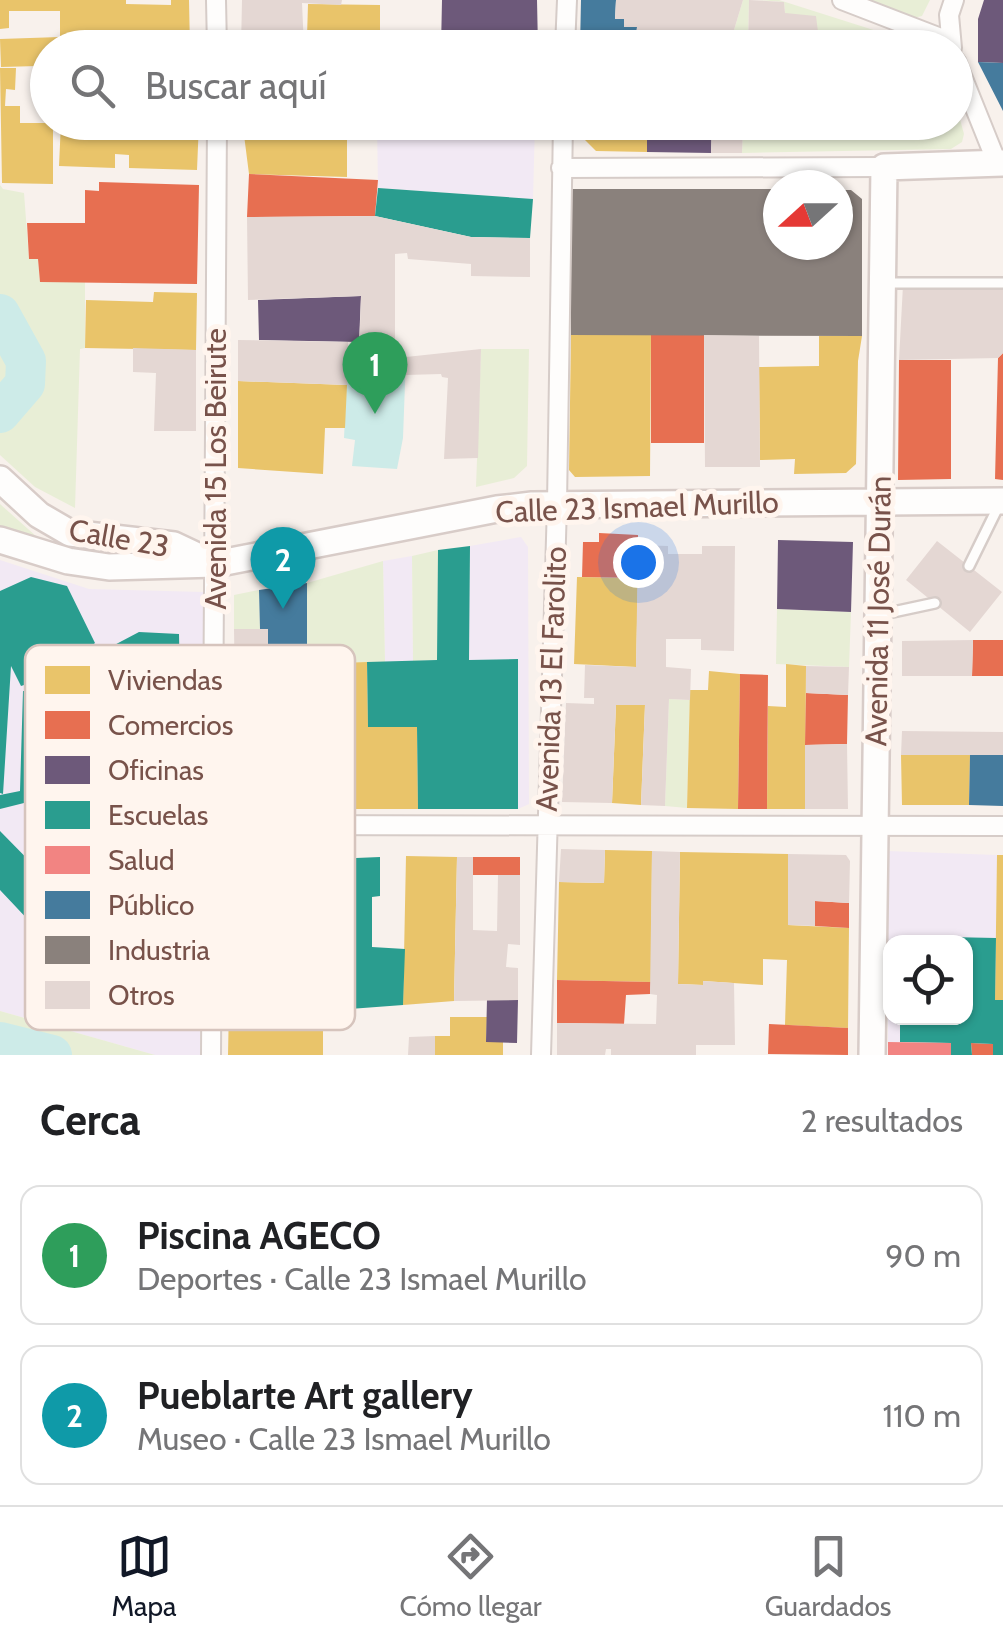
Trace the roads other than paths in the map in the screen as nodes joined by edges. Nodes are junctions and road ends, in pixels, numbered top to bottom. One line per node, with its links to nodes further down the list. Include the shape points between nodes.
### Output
1 (216, 0): 5 (street)
2 (567, 0): 6 (street)
3 (842, 0): 7 (street)
4 (954, 0): 8 (street)
5 (216, 30)
6 (566, 30)
7 (915, 30)
8 (950, 30)
9 (973, 100): 12 (street)
10 (217, 140): 22 (street, Avenida 15 Los Beirute)
11 (562, 140): 14 (street, Avenida 13 El Farolito)
12 (1000, 163): 13 (main road)
13 (884, 167): 14 (street); 16 (main road, Avenida 11 José Durán)
14 (561, 168): 20 (street, Avenida 13 El Farolito)
15 (1003, 283): 16 (lane)
16 (884, 284): 18 (main road, Avenida 11 José Durán)
17 (0, 478): 22 (main road, Calle 23, via 70,533 174,546)
18 (881, 500): 19 (main road, Calle 23 Ismael Murillo); 20 (main road, Calle 23 Ismael Murillo); 25 (main road, Avenida 11 José Durán)
19 (1002, 501): 23 (lane)
20 (558, 504): 22 (main road, Calle 23 Ismael Murillo, via 497,509); 27 (street, Avenida 13 El Farolito)
21 (8, 542): 22 (main road, Calle 23, via 110,567)
22 (215, 564): 26 (street, Avenida 15 Los Beirute)
23 (969, 566)
24 (935, 604): 25 (lane)
25 (878, 615): 28 (main road, Avenida 11 José Durán)
26 (214, 645)
27 (546, 824): 28 (street); 29 (street); 33 (street, Avenida 13 El Farolito)
28 (873, 824): 30 (street); 34 (main road, Avenida 11 José Durán)
29 (355, 825)
30 (1003, 826)
31 (211, 1030): 32 (street, Avenida 15 Los Beirute)
32 (211, 1055)
33 (541, 1055)
34 (872, 1055)

